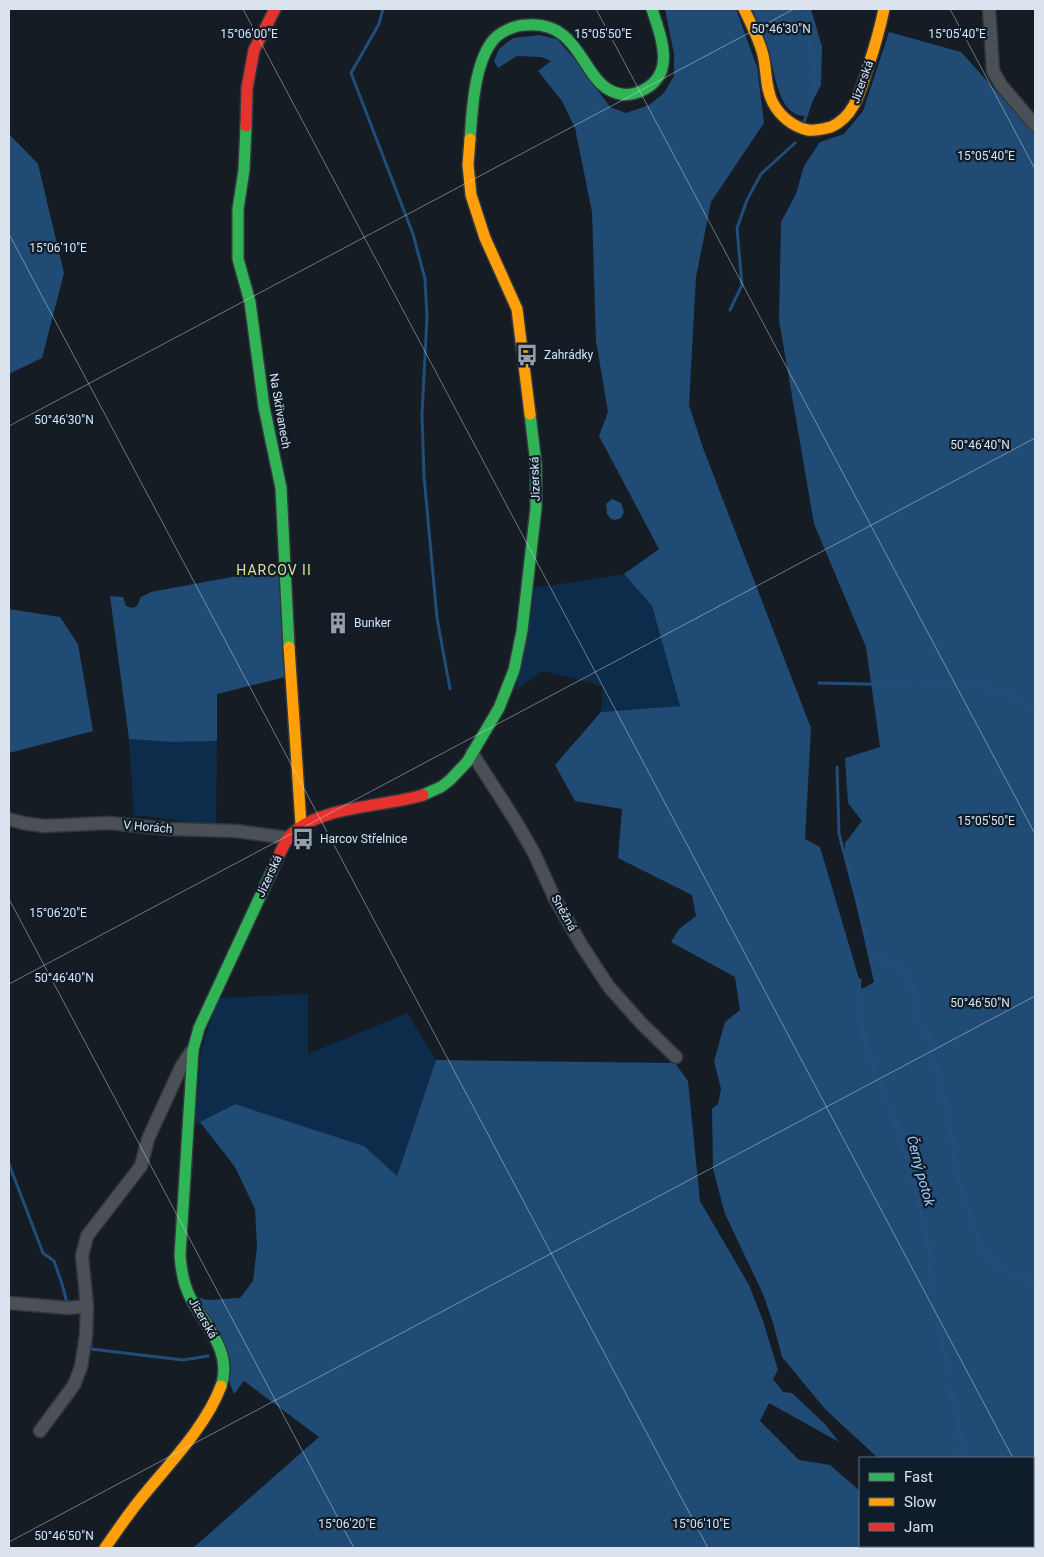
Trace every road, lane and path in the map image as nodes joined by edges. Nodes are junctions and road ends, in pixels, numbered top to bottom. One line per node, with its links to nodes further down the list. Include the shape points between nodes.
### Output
1 (275, 9): 9 (street, Na Skřivanech, via 254,50 247,88 237,237 238,259 250,302 264,407 281,488)
2 (652, 9): 7 (street, Jizerská, via 664,62 656,81 634,95 619,95 601,84 564,34 551,27 530,24 506,31 492,41 478,78 468,182 482,231 517,308 537,492 518,661 502,702)
3 (744, 9): 4 (street, Jizerská, via 763,54 772,101 780,115 795,126 810,131 834,126 852,110 861,92)
4 (884, 9)
5 (989, 9): 6 (street, via 993,71)
6 (1035, 125)
7 (472, 754): 9 (street, Jizerská, via 459,771 429,793 338,812); 12 (street, Sněžná, via 516,820 582,946 642,1024)
8 (9, 819): 10 (street, V Horách, via 44,826 109,823 236,831)
9 (301, 824): 10 (street, Jizerská)
10 (288, 838): 11 (street, Jizerská, via 230,961)
11 (193, 1050): 14 (street, Jizerská, via 181,1067 148,1138 141,1166 87,1236 82,1256); 16 (street, Jizerská, via 180,1256 182,1275 190,1297 223,1355 223,1380 206,1416)
12 (676, 1057)
13 (9, 1303): 14 (street, via 69,1308)
14 (86, 1306): 15 (street, Jizerská, via 81,1367 74,1385)
15 (40, 1431)
16 (105, 1548)

